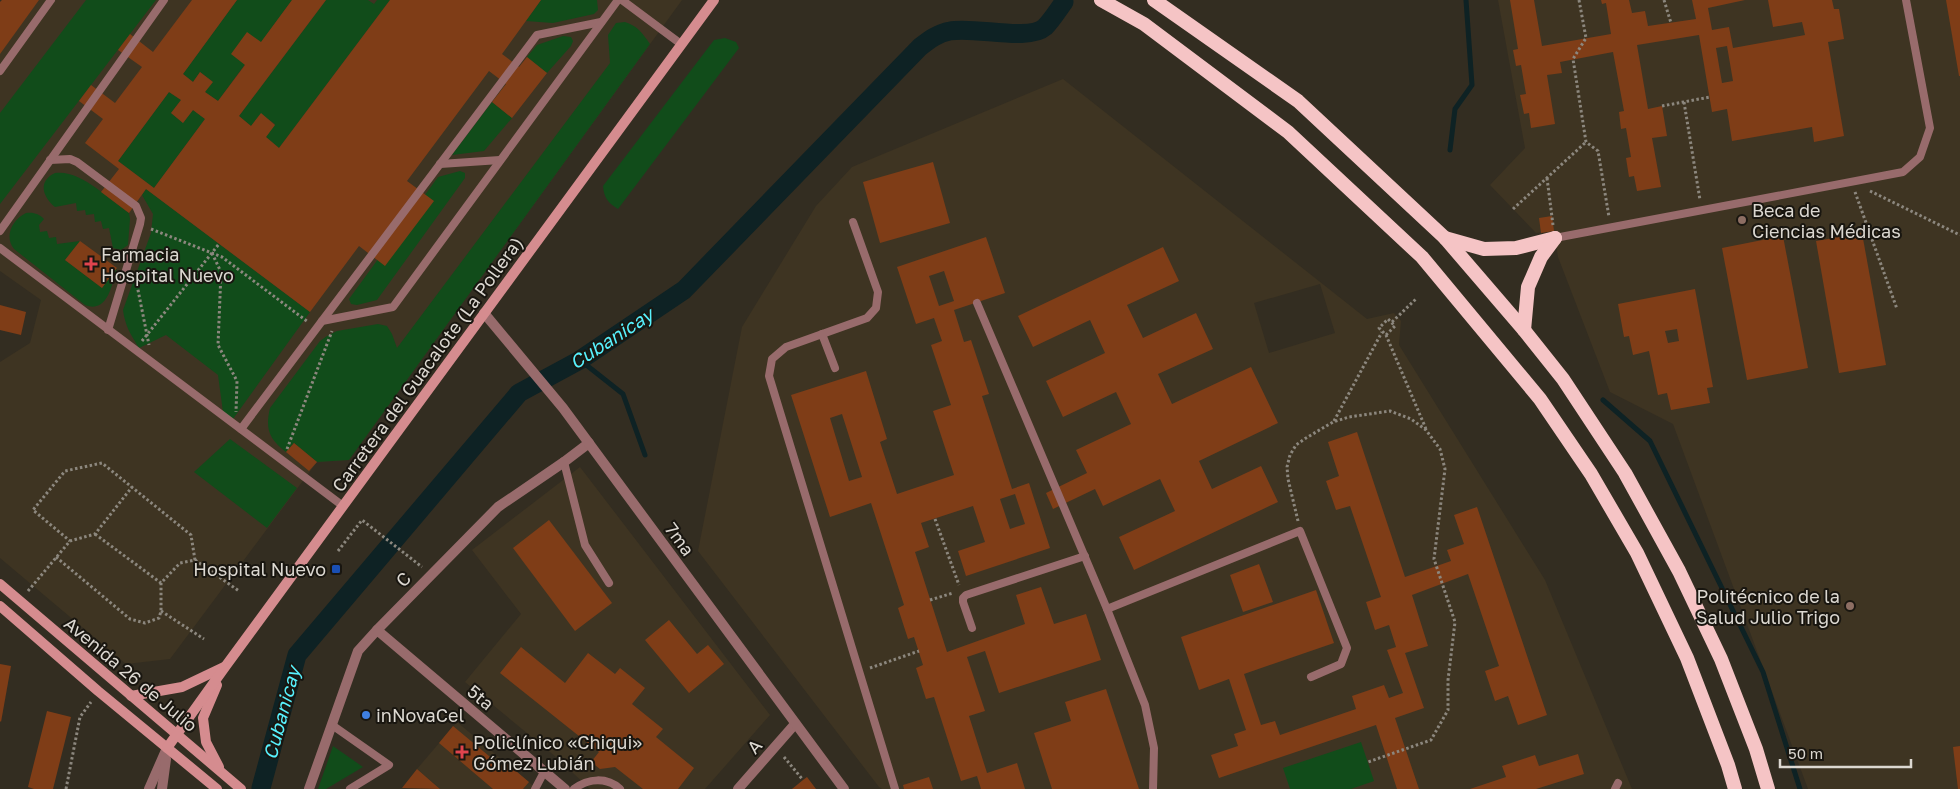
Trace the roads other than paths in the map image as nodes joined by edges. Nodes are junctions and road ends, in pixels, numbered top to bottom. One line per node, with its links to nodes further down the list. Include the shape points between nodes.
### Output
1 (51, 0): 10 (lane)
2 (164, 0): 11 (lane)
3 (620, 0): 8 (lane); 9 (lane)
4 (714, 0): 9 (main road, Carretera del Guacalote (La Pollera))
5 (1101, 0): 60 (highway, via 1144,24 1288,132 1422,257 1540,399 1591,474 1637,553 1686,658)
6 (1154, 0): 16 (highway, via 1298,101)
7 (1906, 0): 17 (lane, via 1930,128 1920,157 1903,172)
8 (601, 22): 12 (lane); 13 (lane, via 537,34)
9 (681, 44): 20 (main road, Carretera del Guacalote (La Pollera))
10 (0, 71)
11 (50, 160): 15 (lane); 22 (lane, via 77,162 136,206 141,218)
12 (500, 160): 13 (lane); 21 (lane, via 393,307)
13 (440, 164): 21 (lane)
14 (853, 222): 24 (lane, via 878,292 876,308 868,318)
15 (0, 231)
16 (1445, 238): 17 (highway, via 1484,249 1516,248); 23 (highway)
17 (1555, 238): 23 (highway, via 1541,257 1528,287)
18 (0, 248): 22 (lane)
19 (977, 303): 30 (lane)
20 (484, 313): 27 (street, 7ma); 29 (main road, Carretera del Guacalote (La Pollera))
21 (322, 321): 26 (lane)
22 (108, 330): 26 (lane)
23 (1524, 330): 61 (highway, via 1563,379 1625,473 1679,571 1721,659 1756,748)
24 (822, 334): 25 (lane); 58 (lane, via 786,347 772,359 769,376)
25 (835, 368)
26 (241, 429): 29 (lane)
27 (589, 443): 28 (street, C); 40 (street, 7ma)
28 (564, 462): 31 (lane, via 585,546); 36 (street, C, via 498,507)
29 (343, 506): 37 (main road, Carretera del Guacalote (La Pollera))
30 (1085, 556): 34 (lane); 35 (lane, via 966,595 963,602)
31 (609, 583)
32 (0, 584): 39 (main road, Avenida 26 de Julio)
33 (0, 606): 43 (main road, Avenida 26 de Julio)
34 (1107, 609): 38 (lane, via 1300,531 1347,648 1341,664); 59 (lane, via 1145,705 1154,748)
35 (972, 628)
36 (377, 630): 41 (street, C, via 358,651); 44 (street, 5ta)
37 (225, 667): 39 (main road, via 182,687); 42 (main road, Carretera del Guacalote (La Pollera)); 45 (main road, via 203,718 206,742)
38 (1311, 678)
39 (131, 696): 42 (main road, Avenida 26 de Julio)
40 (794, 724): 56 (street, A); 57 (street, 7ma)
41 (332, 726): 50 (street, C); 51 (lane, via 389,765)
42 (177, 735): 43 (main road, Carretera del Guacalote (La Pollera)); 45 (main road, Avenida 26 de Julio)
43 (168, 748): 46 (street); 47 (street); 48 (main road, Avenida 26 de Julio)
44 (544, 772): 52 (lane); 53 (street, 5ta)
45 (221, 773): 49 (main road, Avenida 26 de Julio)
46 (149, 789)
47 (162, 789)
48 (217, 789)
49 (241, 789)
50 (309, 789)
51 (350, 789)
52 (535, 789)
53 (565, 789)
54 (574, 789): 55 (lane, via 584,782 596,780)
55 (620, 789)
56 (738, 789)
57 (844, 789)
58 (895, 789)
59 (1152, 789)
60 (1736, 789)
61 (1768, 789)

